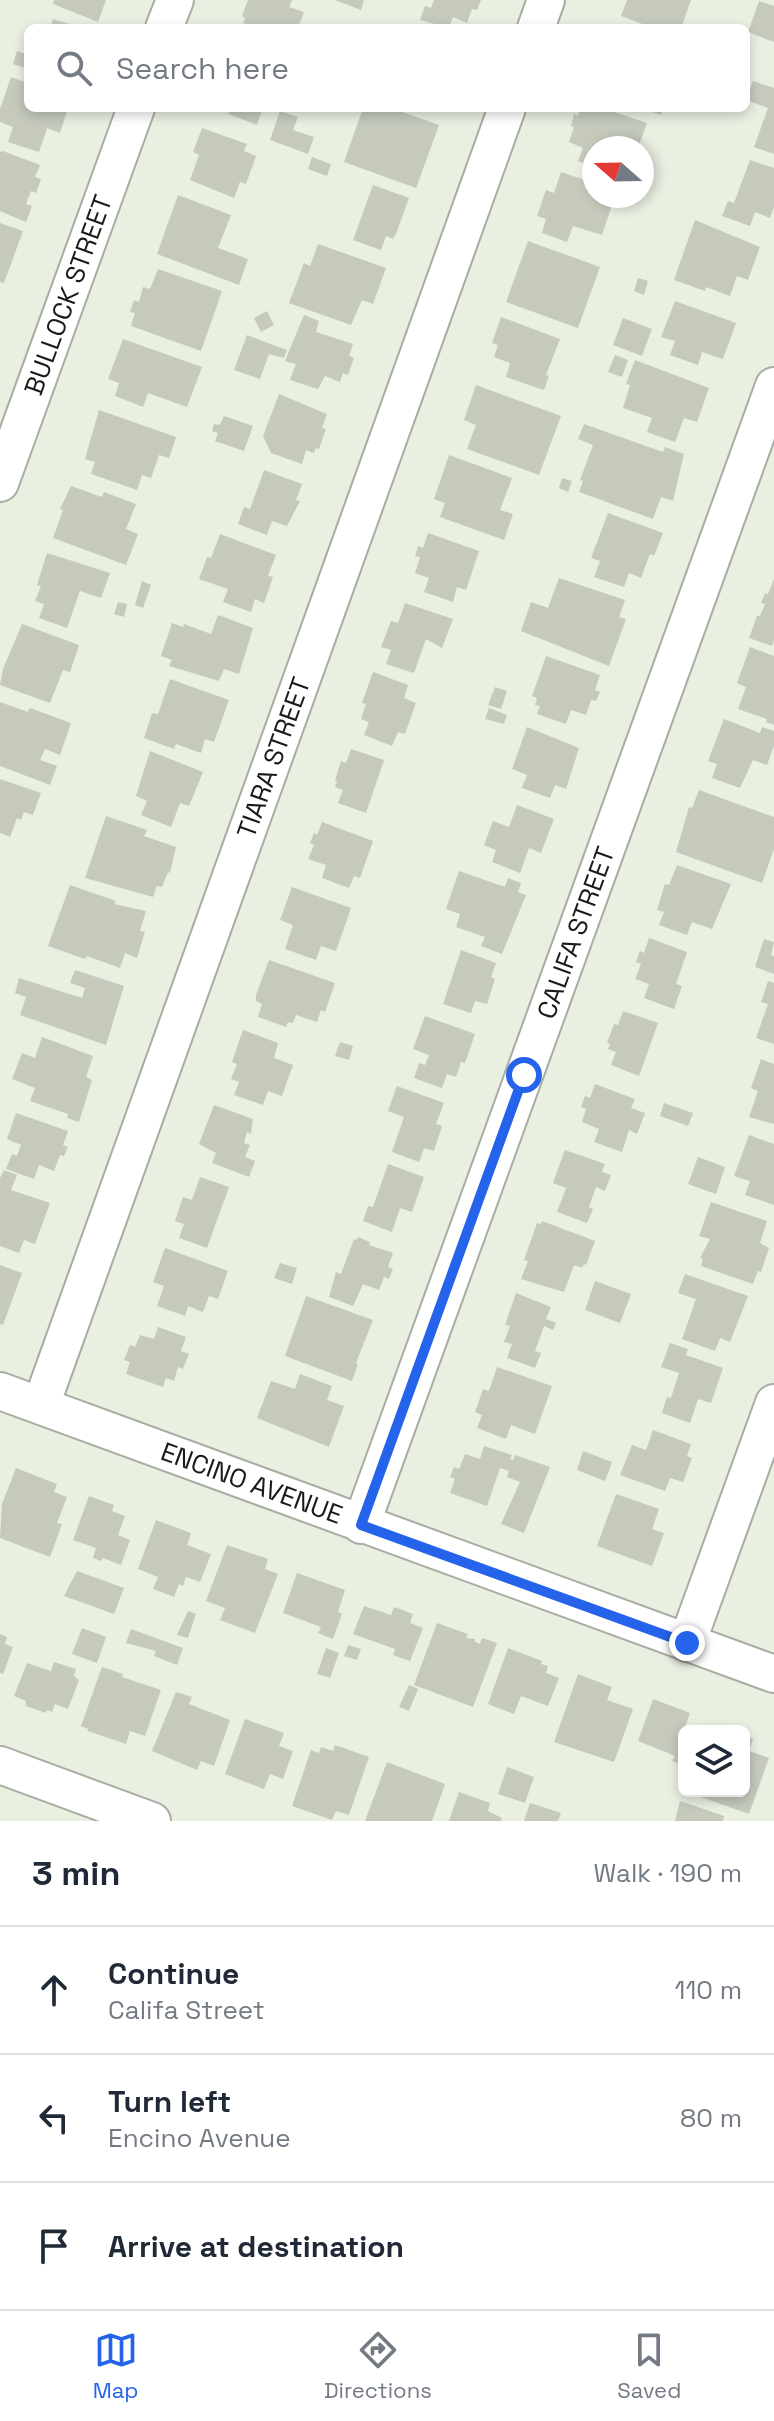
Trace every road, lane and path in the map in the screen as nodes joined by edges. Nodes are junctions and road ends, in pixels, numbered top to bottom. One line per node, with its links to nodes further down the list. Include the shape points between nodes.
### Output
1 (175, 0): 3 (street)
2 (546, 0): 4 (street)
3 (166, 24)
4 (537, 24)
5 (135, 112): 8 (street, BULLOCK STREET)
6 (506, 112): 11 (street, TIARA STREET)
7 (774, 386): 12 (street, CALIFA STREET)
8 (0, 483)
9 (0, 1391): 11 (street, ENCINO AVENUE)
10 (774, 1403): 13 (street)
11 (41, 1405): 12 (street, ENCINO AVENUE)
12 (361, 1525): 13 (street, ENCINO AVENUE)
13 (687, 1643): 14 (street, ENCINO AVENUE)
14 (774, 1674)
15 (0, 1765): 16 (street)
16 (152, 1821)

